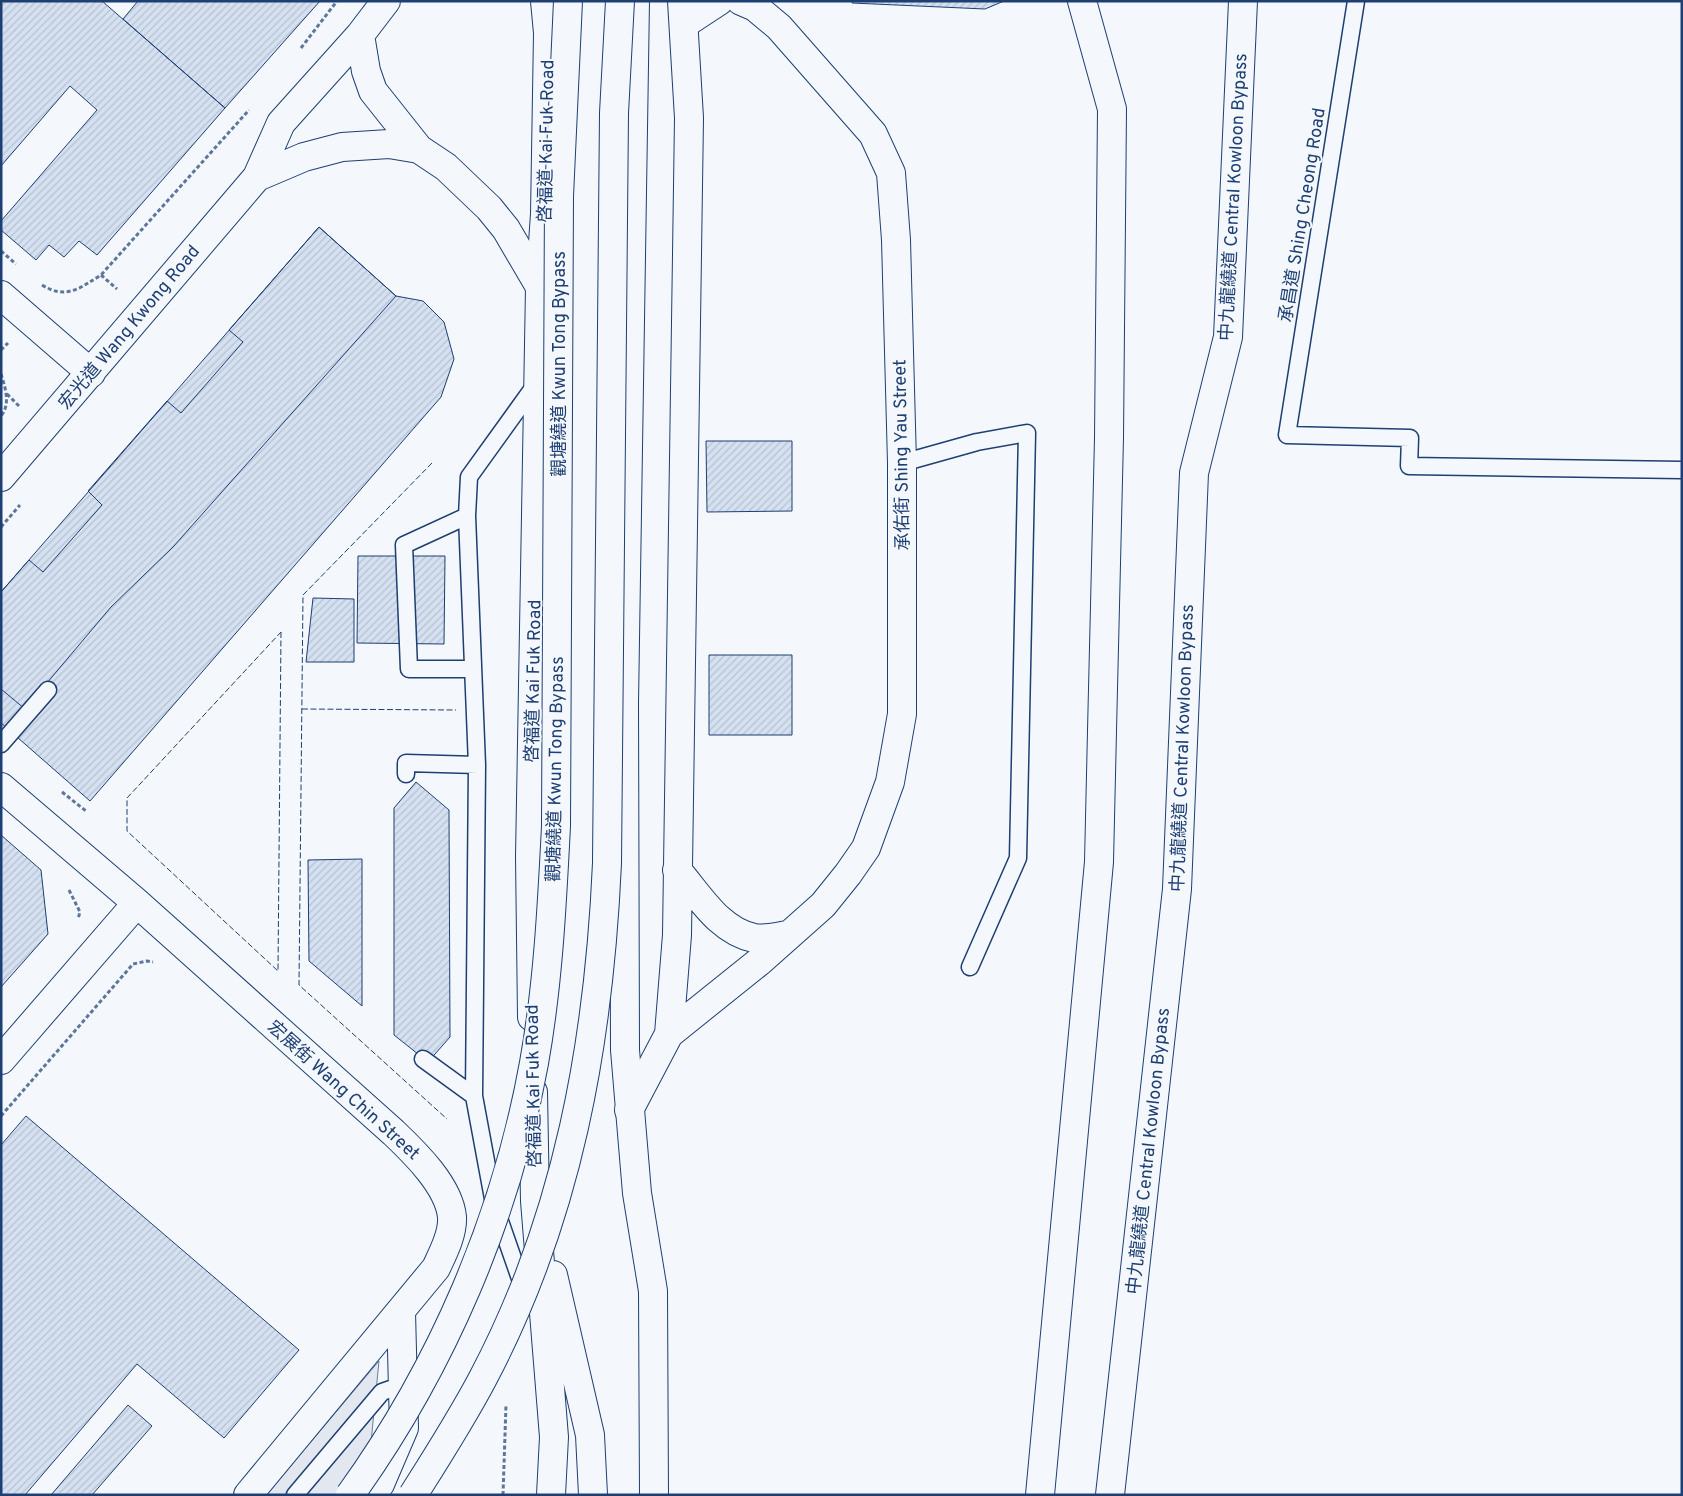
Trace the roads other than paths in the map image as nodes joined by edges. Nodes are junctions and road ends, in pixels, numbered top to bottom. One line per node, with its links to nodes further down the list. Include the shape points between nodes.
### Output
1 (386, 1): 12 (main road, 宏光道 Wang Kwong Road)
2 (545, 1): 15 (main road, 啓福道 Kai Fuk Road, via 548,33 546,194)
3 (568, 1): 44 (main road, 觀塘繞道 Kwun Tong Bypass, bridge, via 559,196 556,826 543,1003 520,1130 499,1205 469,1282 406,1410)
4 (620, 1): 46 (main road, bridge, via 614,113 607,863 595,1021 565,1166 535,1262 484,1378)
5 (635, 1): 37 (main road, via 624,703 625,1040)
6 (718, 1): 11 (main road)
7 (741, 1): 19 (main road, 承佑街 Shing Yau Street, via 755,7 779,27 873,134 891,173)
8 (1082, 1): 50 (main road, via 1112,109 1109,438 1099,862)
9 (1242, 1): 51 (main road, 中九龍繞道 Central Kowloon Bypass, via 1228,337 1194,473 1177,889)
10 (1356, 1): 20 (lane, 承昌道 Shing Cheong Road, via 1287,435 1410,438 1409,466)
11 (683, 13): 29 (main road, via 689,118)
12 (360, 35): 13 (main road, via 373,91); 14 (main road, 宏光道 Wang Kwong Road, via 280,123)
13 (419, 149): 14 (main road, 宏光道 Wang Kwong Road, via 389,144 342,147 304,157); 15 (main road, 宏光道 Wang Kwong Road, via 452,172 490,208)
14 (257, 177): 17 (main road, 宏光道 Wang Kwong Road)
15 (540, 287): 18 (main road, 啓福道 Kai Fuk Road)
16 (1, 295): 17 (main road)
17 (91, 372): 21 (main road, 宏光道 Wang Kwong Road)
18 (538, 382): 22 (lane, 啓福道 Kai Fuk Road, via 469,477); 38 (main road, 啓福道 Kai Fuk Road, via 530,857)
19 (902, 463): 31 (main road, 承佑街 Shing Yau Street, via 902,714 890,782 861,854 823,905); 32 (lane, via 977,442 1027,433 1018,858)
20 (1682, 470)
21 (1, 477)
22 (467, 516): 23 (lane, 啓福道 Kai Fuk Road); 23 (lane, via 404,544 409,669)
23 (473, 669): 26 (lane, 啓福道 Kai Fuk Road)
24 (48, 690): 25 (lane)
25 (1, 744)
26 (477, 765): 27 (lane, via 406,763); 36 (lane, 啓福道 Kai Fuk Road)
27 (406, 774)
28 (1, 786): 30 (main road, 宏展街 Wang Chin Street)
29 (677, 870): 31 (main road, via 709,909 734,930 756,938); 33 (main road, via 677,935)
30 (136, 903): 35 (main road); 39 (main road, 宏展街 Wang Chin Street, via 394,1133 426,1165 441,1186 452,1216 447,1244 436,1268)
31 (789, 935): 33 (main road, 承佑街 Shing Yau Street)
32 (970, 967)
33 (669, 1034): 37 (main road)
34 (423, 1058): 36 (lane)
35 (1, 1060)
36 (474, 1096): 40 (lane, 啓福道 Kai Fuk Road, via 494,1204)
37 (629, 1110): 49 (main road, via 637,1193 653,1291)
38 (535, 1201): 40 (main road, 啓福道 Kai Fuk Road); 48 (main road, via 590,1435)
39 (401, 1312): 41 (main road); 42 (main road, 宏展街 Wang Chin Street)
40 (548, 1361): 47 (main road, 啓福道 Kai Fuk Road, via 554,1437)
41 (402, 1385): 43 (lane, via 382,1392); 45 (main road, via 404,1428)
42 (248, 1495)
43 (295, 1495)
44 (350, 1495)
45 (372, 1495)
46 (413, 1495)
47 (552, 1495)
48 (593, 1495)
49 (654, 1495)
50 (1040, 1495)
51 (1110, 1495)

